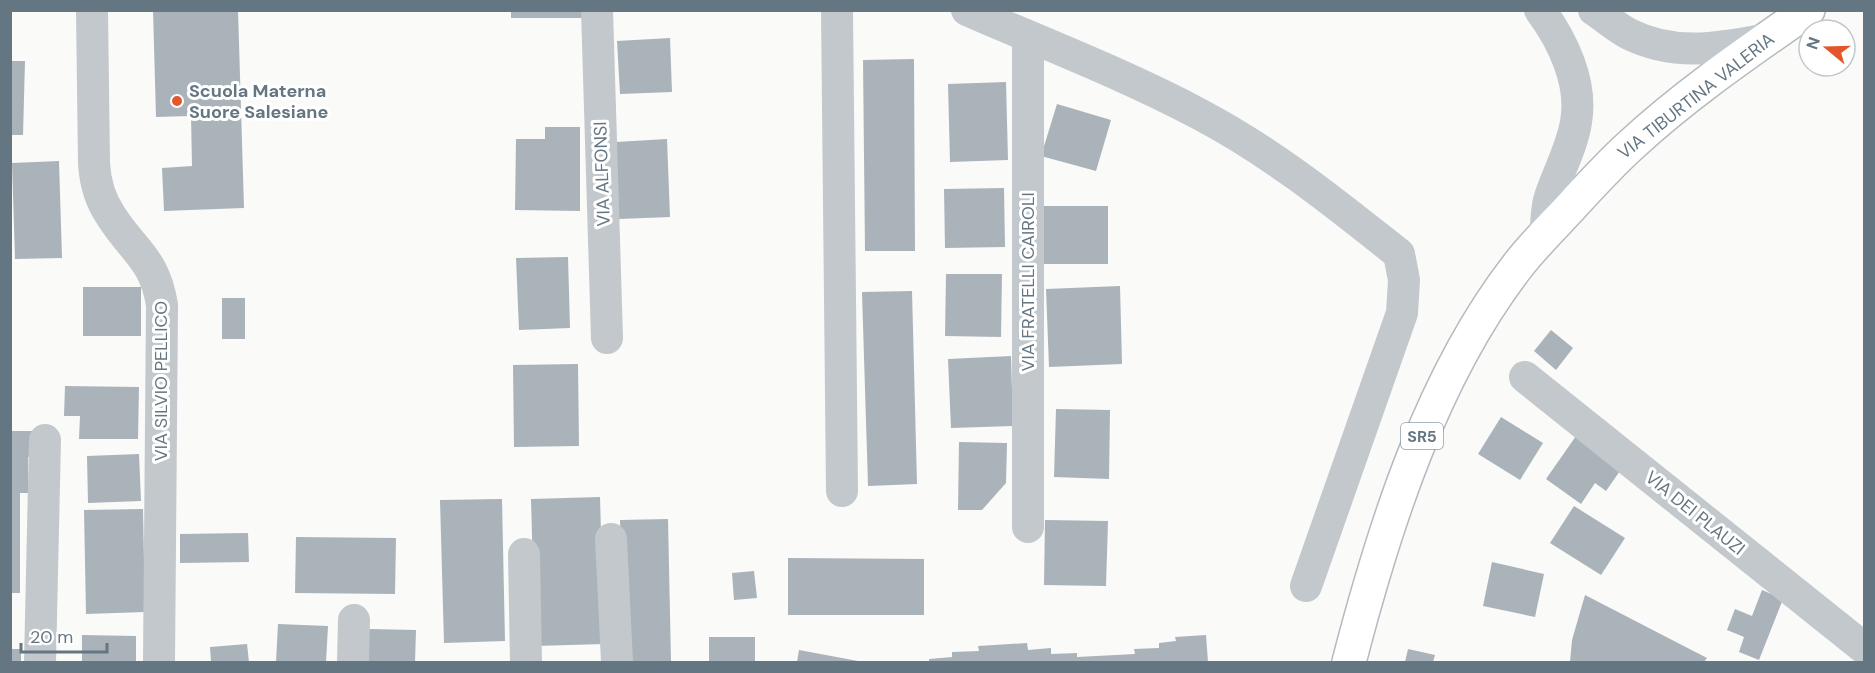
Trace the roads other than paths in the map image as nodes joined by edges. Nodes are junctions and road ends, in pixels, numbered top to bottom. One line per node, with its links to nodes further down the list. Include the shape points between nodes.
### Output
1 (92, 10): 22 (street, VIA SILVIO PELLICO, via 96,183 109,214 148,263 162,305)
2 (597, 10): 11 (street, VIA ALFONSI)
3 (837, 10): 14 (street)
4 (1540, 10): 10 (street, via 1560,40 1577,97 1576,122 1549,200)
5 (1594, 10): 9 (street, via 1630,34 1666,47 1701,50)
6 (1808, 10): 9 (main road, VIA TIBURTINA VALERIA / SR5)
7 (987, 14): 8 (street)
8 (1028, 37): 15 (street, VIA FRATELLI CAIROLI); 18 (street, via 1202,115 1310,184 1399,254 1404,280 1402,313)
9 (1767, 39): 10 (main road, VIA TIBURTINA VALERIA / SR5, via 1637,139)
10 (1545, 234): 26 (main road, VIA TIBURTINA VALERIA / SR5, via 1481,320 1434,409 1400,498)
11 (607, 338)
12 (1525, 377): 20 (street, VIA DEI PLAUZI)
13 (45, 440): 21 (street)
14 (842, 491)
15 (1028, 527)
16 (611, 539): 25 (street)
17 (524, 554): 24 (street)
18 (1306, 586)
19 (354, 620): 23 (street)
20 (1864, 648)
21 (40, 663)
22 (159, 663)
23 (353, 663)
24 (526, 663)
25 (617, 663)
26 (1349, 663)

